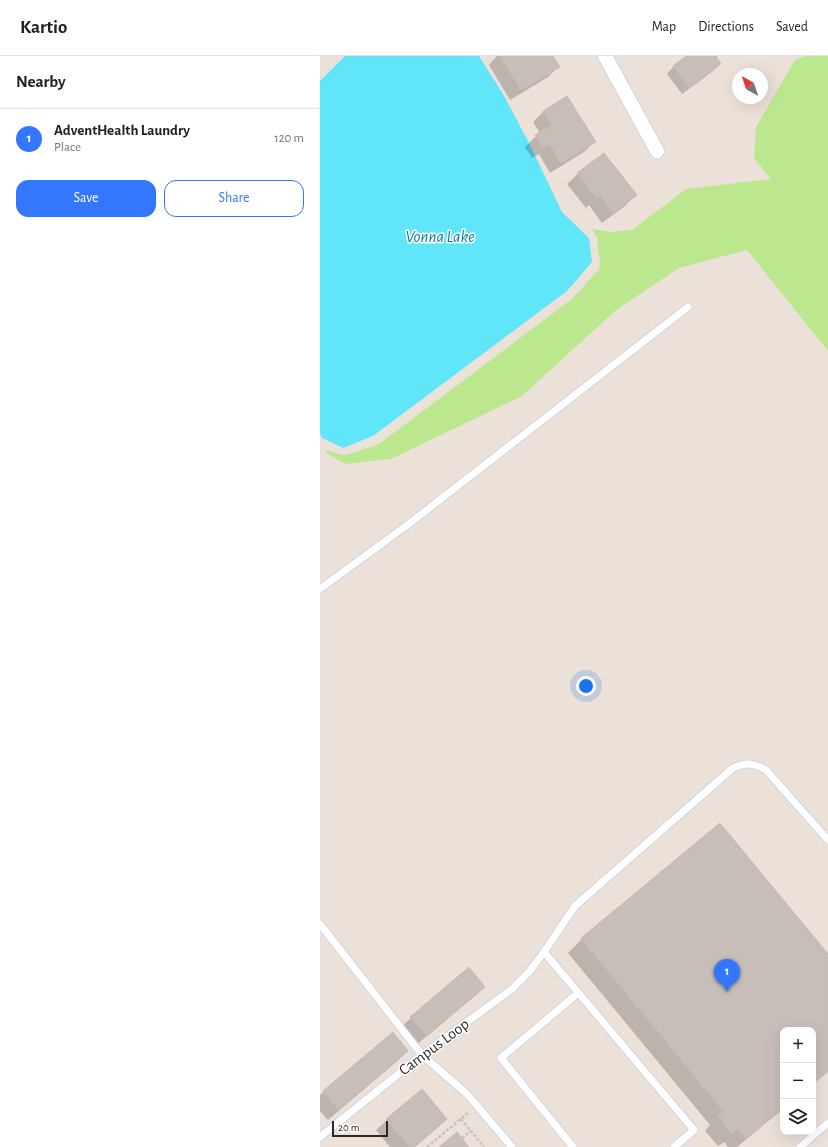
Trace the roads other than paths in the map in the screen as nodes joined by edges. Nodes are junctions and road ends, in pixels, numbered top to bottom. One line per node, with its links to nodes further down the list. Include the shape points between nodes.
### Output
1 (609, 58): 2 (street)
2 (657, 151)
3 (688, 307): 4 (lane, via 410,523)
4 (320, 589)
5 (828, 840): 7 (lane, Campus Loop, via 766,770 755,764 742,764 733,768 575,906)
6 (320, 924): 9 (lane)
7 (544, 952): 8 (lane); 9 (lane, Campus Loop, via 512,989)
8 (578, 993): 13 (lane, via 501,1058); 14 (lane, via 694,1130)
9 (422, 1055): 11 (lane, Campus Loop); 12 (lane, via 467,1094)
10 (828, 1124): 15 (lane)
11 (320, 1137)
12 (512, 1147)
13 (573, 1147)
14 (674, 1147)
15 (800, 1147)

